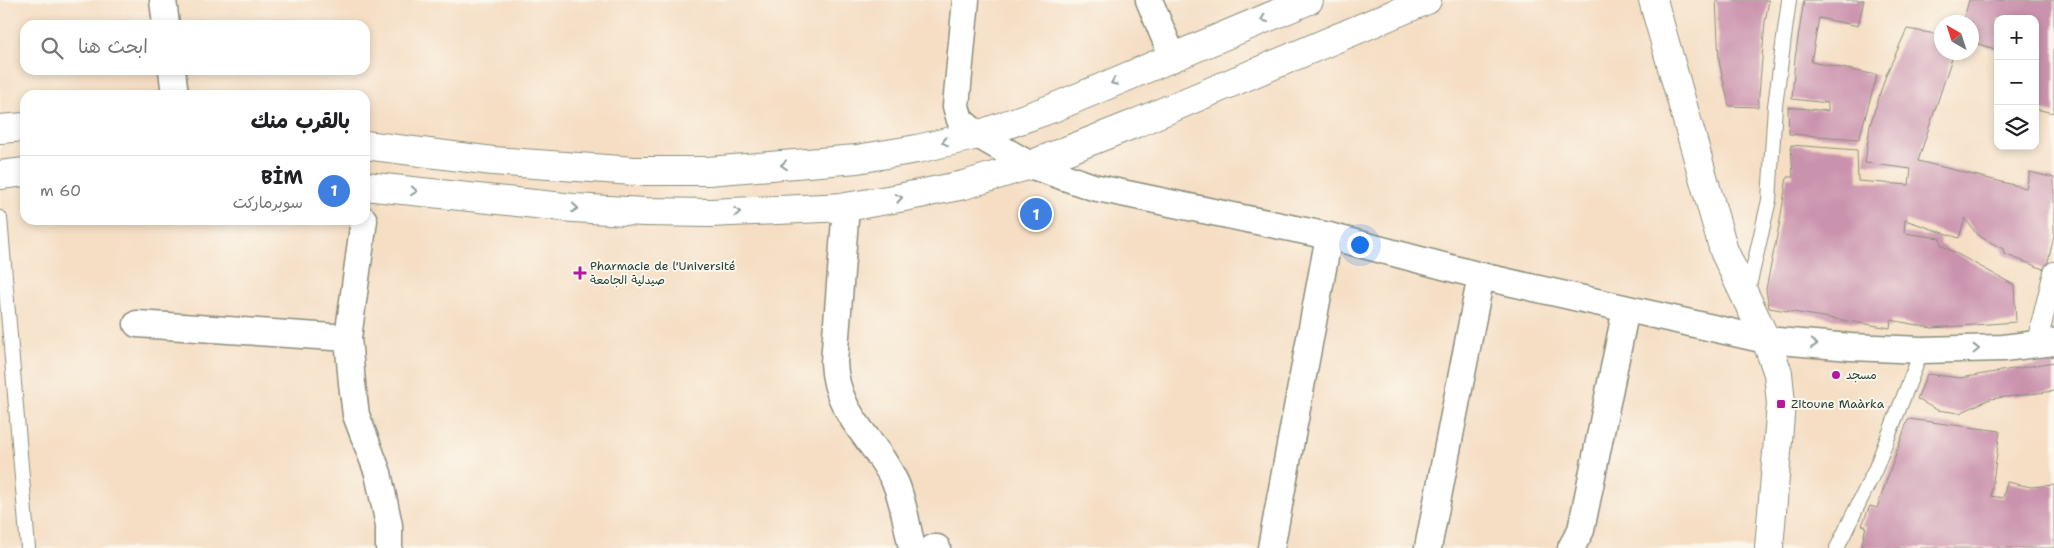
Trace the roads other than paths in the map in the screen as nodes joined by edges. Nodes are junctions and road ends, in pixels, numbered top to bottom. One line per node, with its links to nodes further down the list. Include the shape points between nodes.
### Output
1 (163, 0): 8 (street)
2 (966, 0): 14 (street, via 956,106 960,120)
3 (1149, 0): 9 (street)
4 (1309, 0): 9 (main road, one-way to 9)
5 (1427, 0): 16 (main road)
6 (1653, 0): 26 (main road, via 1724,252)
7 (1789, 0): 26 (lane, via 1775,106 1769,200)
8 (165, 20)
9 (1173, 58): 14 (main road, one-way to 14)
10 (173, 75): 11 (street)
11 (174, 90)
12 (20, 128): 13 (main road)
13 (0, 130)
14 (978, 135): 15 (main road, one-way to 15, via 857,159 708,171 634,171 493,161); 16 (street)
15 (370, 146)
16 (1030, 165): 20 (main road, one-way to 16, via 964,185); 23 (street, via 1093,187)
17 (20, 173): 18 (main road)
18 (0, 175)
19 (370, 194): 20 (main road, one-way to 20, via 635,212 710,213)
20 (846, 207): 35 (street, via 835,379 850,415 896,484)
21 (0, 218): 33 (lane)
22 (363, 225): 29 (street)
23 (1329, 236): 25 (street); 38 (street)
24 (2054, 272): 31 (street)
25 (1481, 276): 27 (street); 39 (street)
26 (1745, 300): 30 (main road)
27 (1626, 309): 30 (street); 40 (street, via 1580,530)
28 (138, 324): 29 (street)
29 (348, 338): 34 (street, via 356,414 378,473 389,525)
30 (1766, 340): 32 (street, one-way to 32); 41 (main road, via 1778,373 1781,404)
31 (2045, 344): 32 (street, one-way to 31)
32 (1922, 350): 42 (lane, via 1875,470)
33 (28, 548)
34 (389, 548)
35 (912, 548)
36 (933, 548): 37 (street)
37 (937, 548)
38 (1271, 548)
39 (1428, 548)
40 (1571, 548)
41 (1769, 548)
42 (1837, 548)

